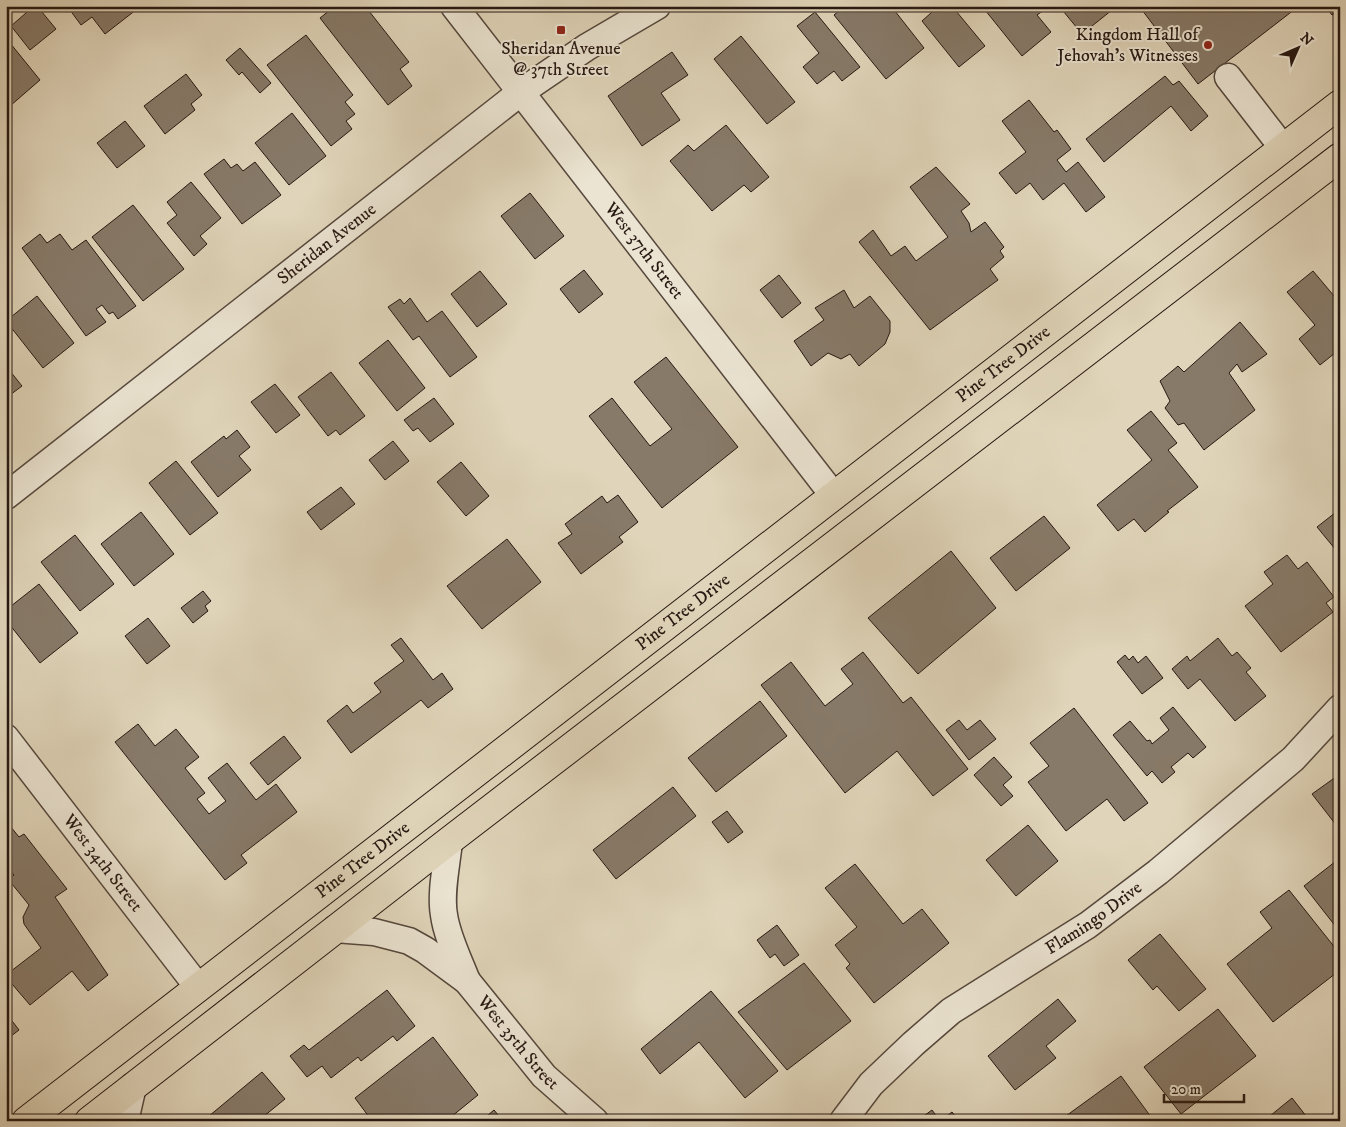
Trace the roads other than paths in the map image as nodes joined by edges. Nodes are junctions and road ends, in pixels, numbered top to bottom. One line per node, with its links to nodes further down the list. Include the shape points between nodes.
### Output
1 (454, 6): 4 (street, West 37th Street)
2 (656, 6): 4 (street, Sheridan Avenue)
3 (1228, 77): 6 (street)
4 (521, 92): 8 (street, Sheridan Avenue); 9 (street, West 37th Street)
5 (1340, 104): 6 (main road, Pine Tree Drive)
6 (1283, 148): 9 (main road, Pine Tree Drive)
7 (1340, 157): 12 (main road)
8 (6, 496)
9 (834, 496): 15 (main road, Pine Tree Drive)
10 (1340, 708): 21 (street, Flamingo Drive, via 1293,759 1158,872 1088,925 951,1011 871,1084)
11 (6, 738): 15 (street, West 34th Street)
12 (449, 841): 13 (main road); 14 (street, West 35th Street, via 443,914)
13 (335, 929): 14 (street, West 35th Street, via 374,932 409,941); 16 (main road)
14 (467, 981): 20 (street, West 35th Street, via 544,1076)
15 (198, 987): 17 (main road, Pine Tree Drive)
16 (133, 1086): 18 (main road); 19 (street)
17 (26, 1121)
18 (89, 1121)
19 (125, 1121)
20 (595, 1121)
21 (843, 1121)

